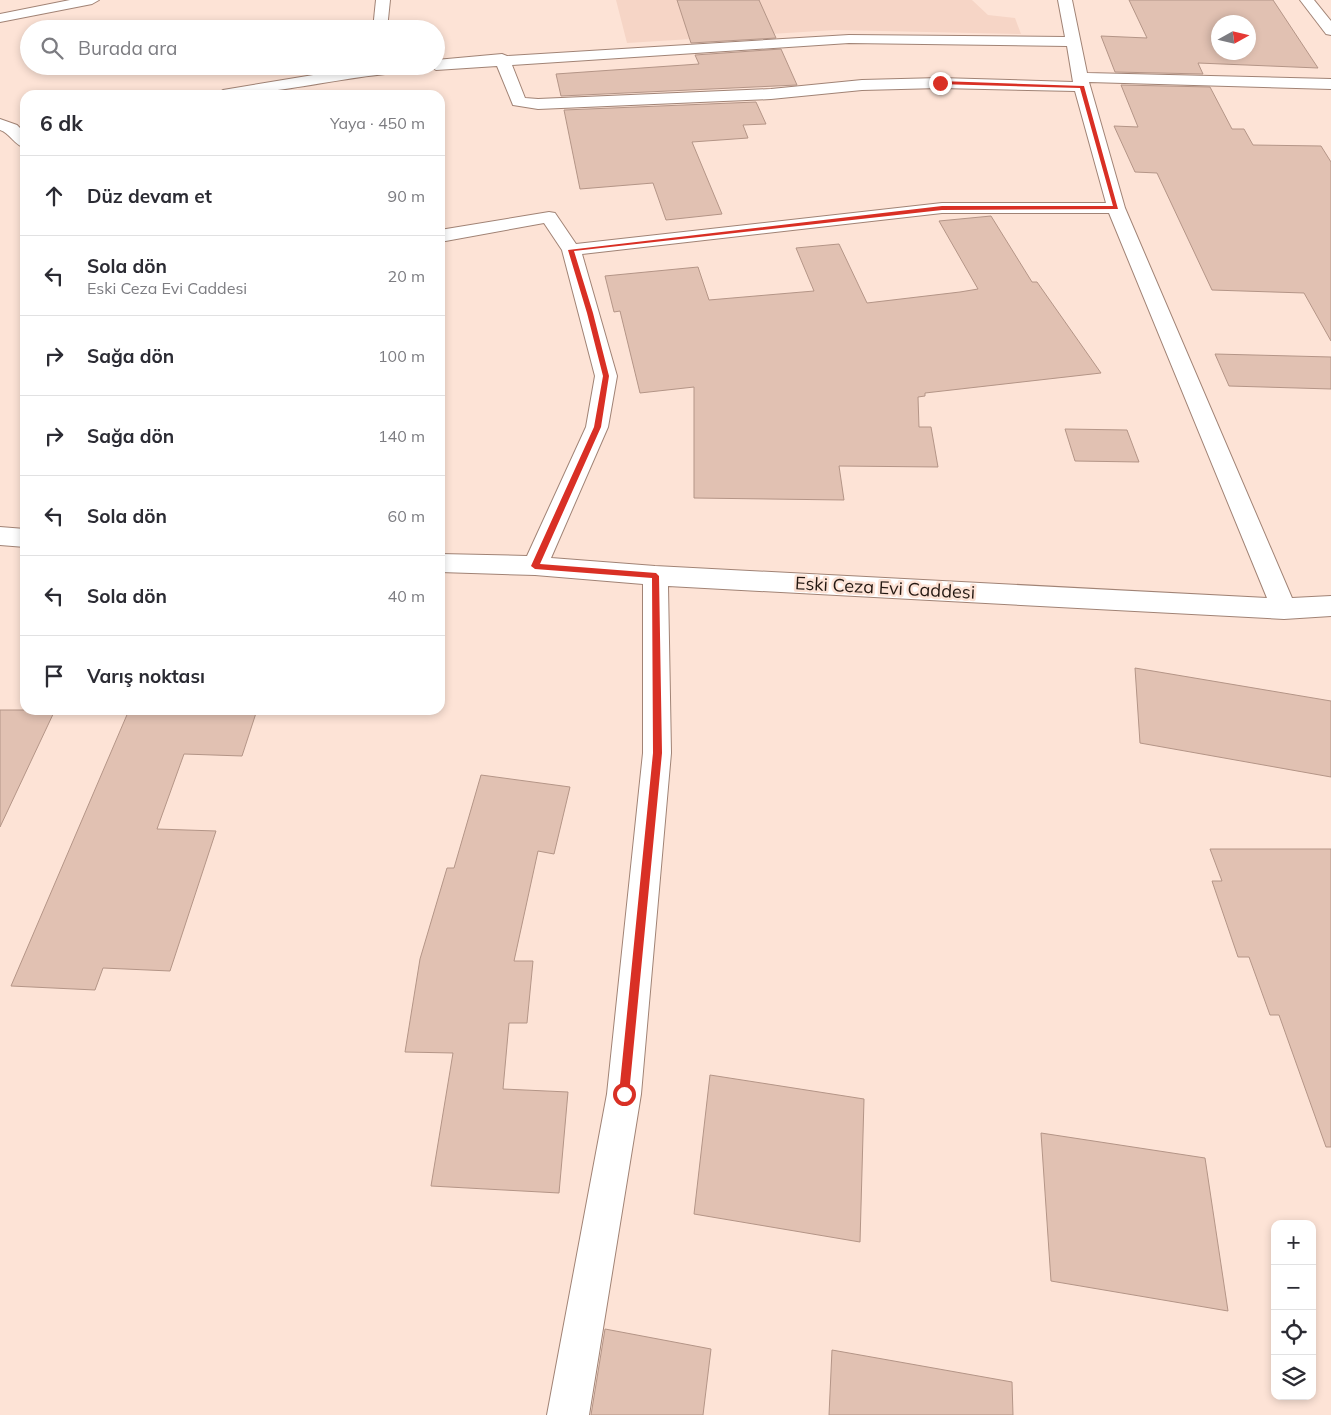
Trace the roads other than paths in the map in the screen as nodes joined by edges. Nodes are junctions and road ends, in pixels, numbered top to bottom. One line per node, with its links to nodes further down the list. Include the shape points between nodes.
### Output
1 (92, 0): 5 (street)
2 (383, 0): 6 (street)
3 (1065, 0): 8 (street)
4 (1307, 0): 7 (street)
5 (0, 18)
6 (381, 20)
7 (1331, 31)
8 (1073, 42): 9 (street, via 849,39); 12 (street)
9 (502, 59): 10 (street); 12 (street, via 519,102 538,104 771,94 862,85)
10 (445, 64)
11 (331, 75): 14 (street)
12 (1081, 82): 13 (street); 17 (street)
13 (1330, 87)
14 (251, 90)
15 (12, 126): 16 (street)
16 (20, 137)
17 (1116, 208): 19 (street, via 942,208); 26 (street)
18 (445, 235): 19 (street, via 549,217)
19 (571, 250): 23 (street, via 606,376 597,427)
20 (0, 536): 21 (street)
21 (20, 538)
22 (445, 563): 23 (street, Eski Ceza Evi Caddesi)
23 (535, 566): 24 (street, Eski Ceza Evi Caddesi)
24 (656, 576): 26 (street, Eski Ceza Evi Caddesi); 27 (street, via 657,753 624,1094)
25 (1331, 606): 26 (street, Eski Ceza Evi Caddesi)
26 (1284, 608)
27 (568, 1415)

